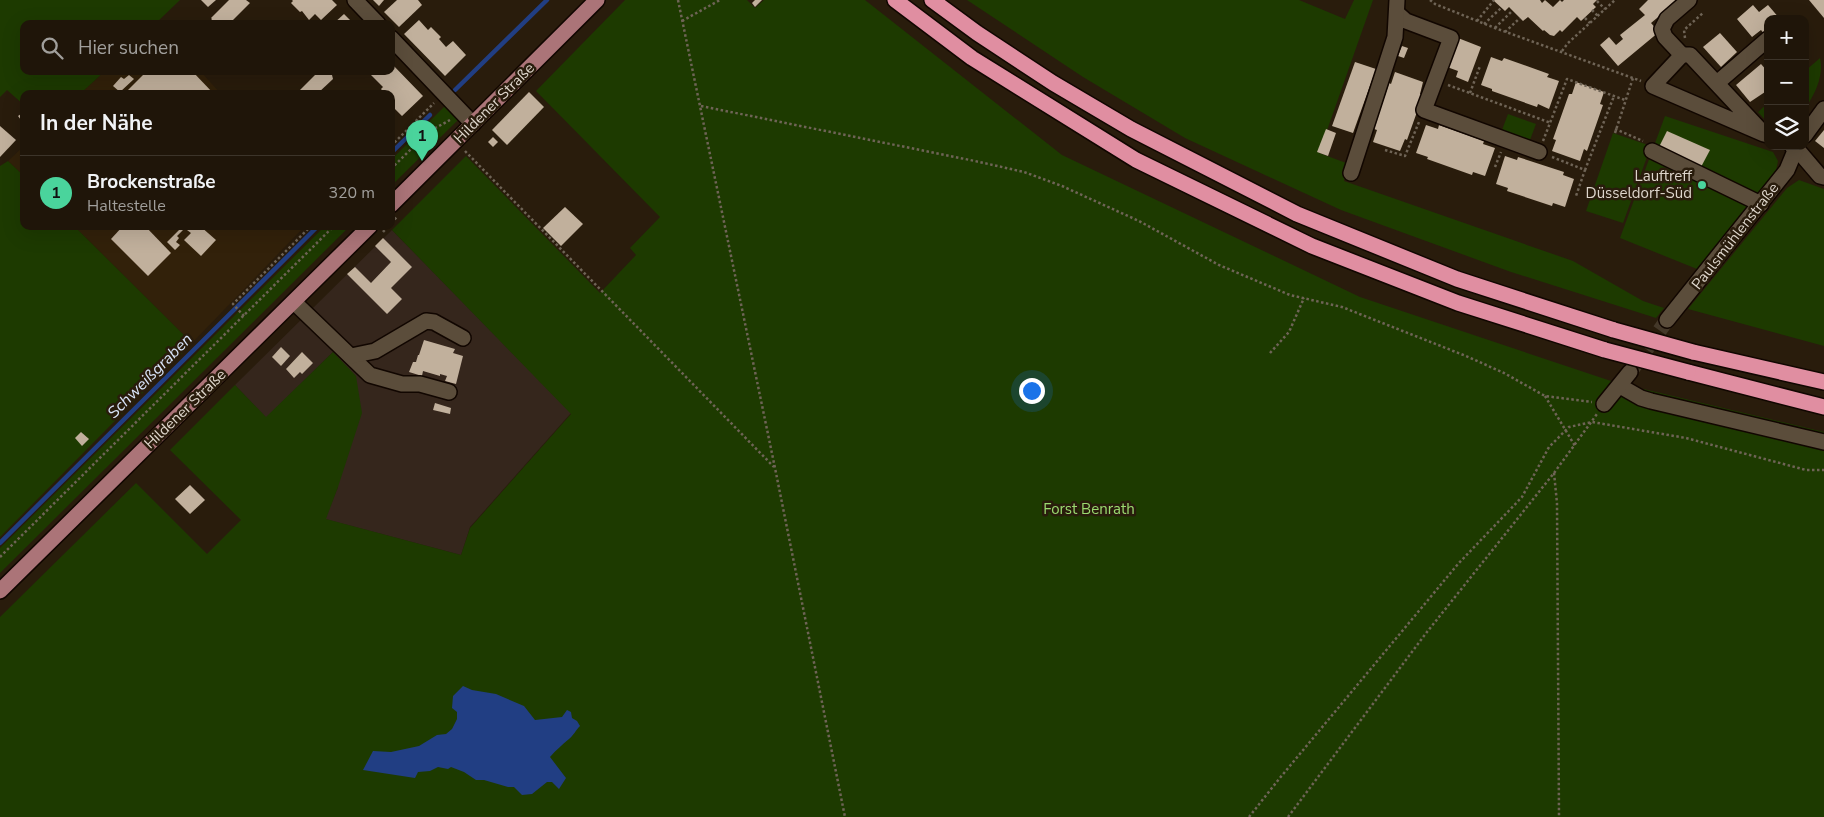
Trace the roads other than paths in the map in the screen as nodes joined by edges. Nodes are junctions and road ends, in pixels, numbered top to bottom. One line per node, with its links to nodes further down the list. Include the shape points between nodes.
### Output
1 (355, 0): 7 (street)
2 (597, 0): 13 (main road, Hildener Straße)
3 (895, 0): 35 (highway, bridge, via 972,58 1136,160 1312,246 1458,303 1605,350)
4 (932, 0): 31 (highway, bridge, via 1131,130 1297,214 1457,279 1614,330)
5 (1689, 0): 10 (street, via 1667,19 1662,30 1665,37)
6 (1397, 6): 20 (street, via 1406,21 1451,38 1424,110); 21 (street, via 1395,37)
7 (374, 20)
8 (395, 42): 13 (street)
9 (1764, 42): 11 (street)
10 (1684, 54): 11 (street, via 1690,55); 16 (street, via 1653,86)
11 (1717, 83): 15 (street)
12 (1824, 109): 14 (street)
13 (468, 119): 23 (main road, Hildener Straße)
14 (1809, 130)
15 (1764, 133)
16 (1764, 134)
17 (1794, 150): 24 (street, Paulsmühlenstraße, via 1787,170)
18 (1798, 150): 22 (street)
19 (1652, 151): 24 (street)
20 (1539, 152)
21 (1351, 173)
22 (1824, 177)
23 (395, 201)
24 (1761, 204): 27 (street, Paulsmühlenstraße)
25 (366, 230): 26 (main road, Hildener Straße)
26 (294, 302): 29 (street); 37 (main road, Hildener Straße)
27 (1667, 320)
28 (462, 338): 29 (street, via 434,322 426,321 375,351)
29 (351, 356): 33 (street, via 370,375)
30 (1630, 372): 32 (street)
31 (1824, 382)
32 (1620, 386): 34 (street); 36 (street, via 1651,401)
33 (449, 392)
34 (1604, 404)
35 (1824, 407)
36 (1824, 442)
37 (0, 591)

